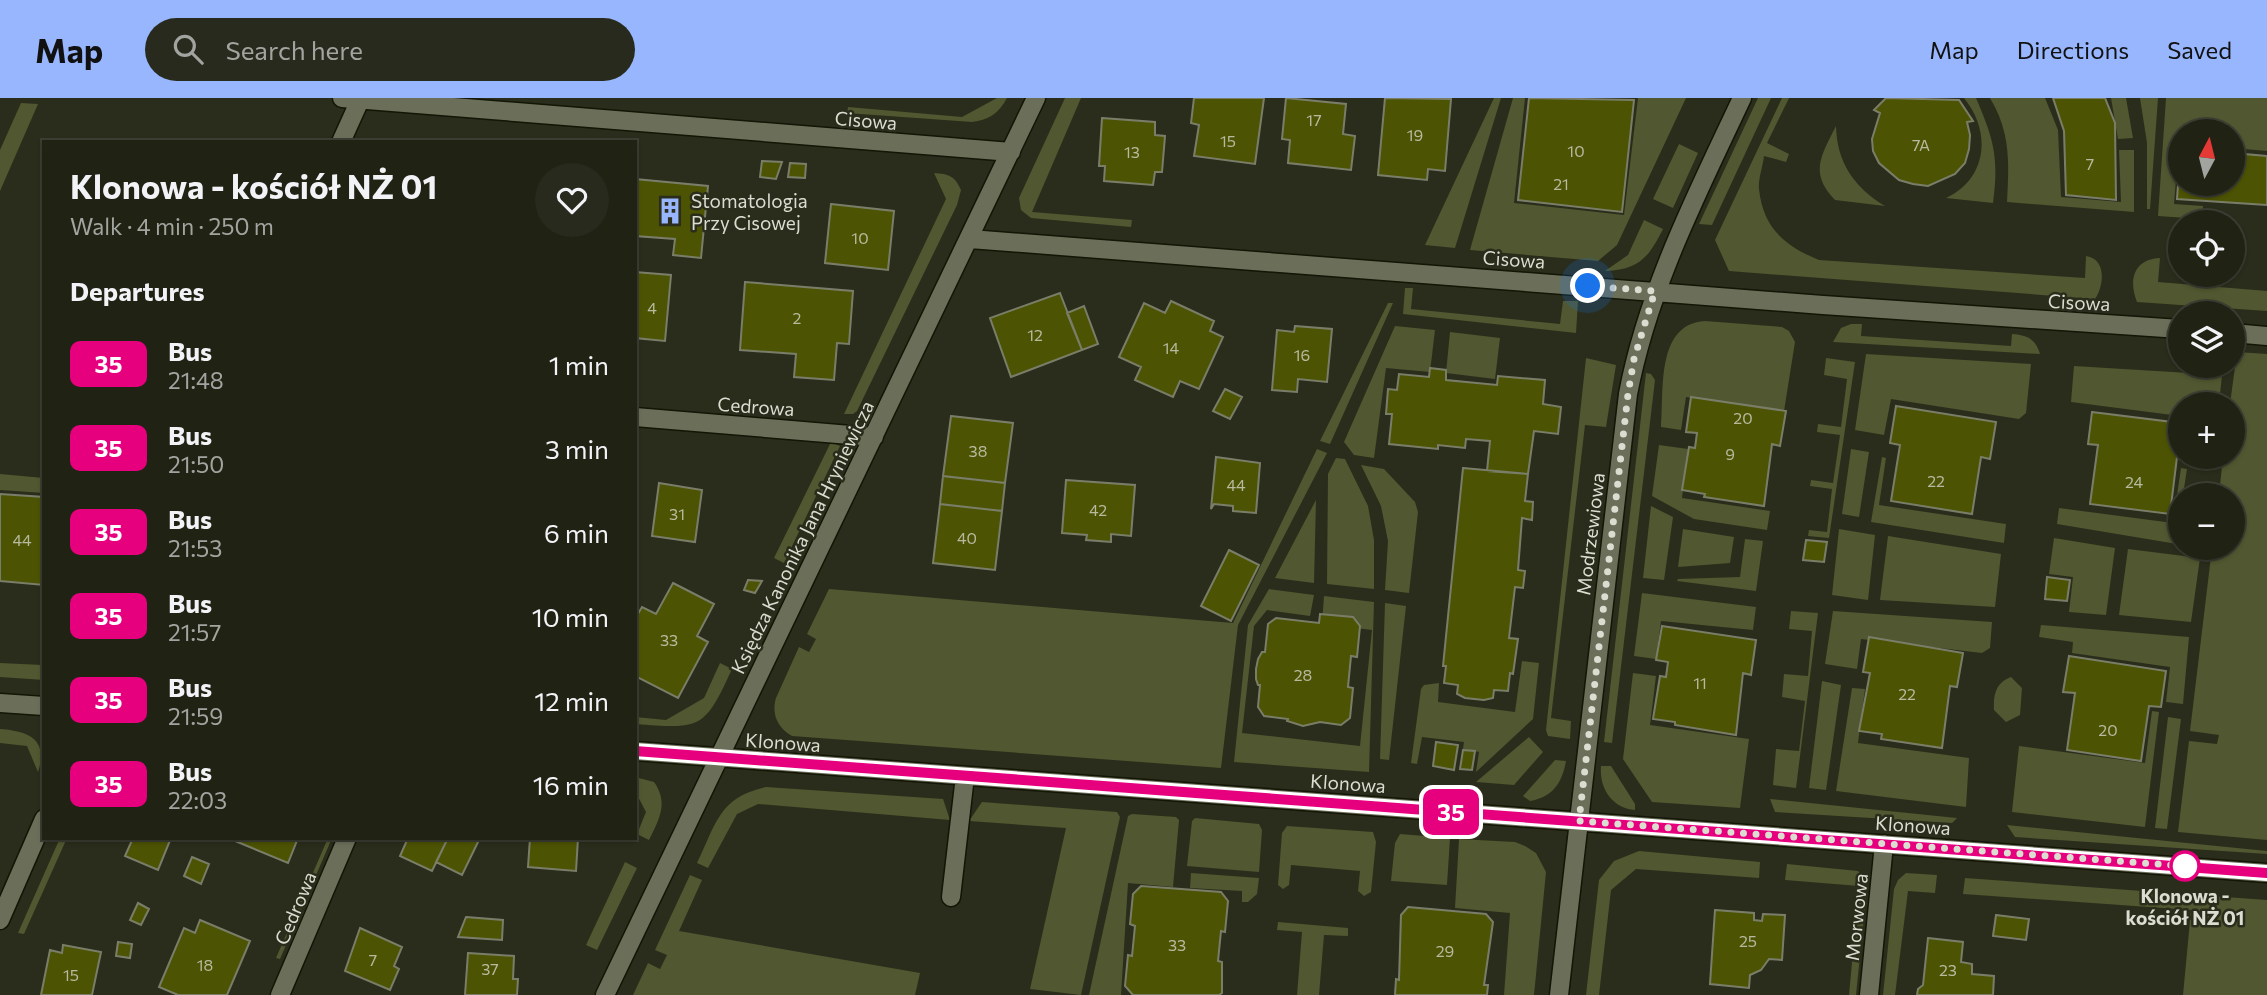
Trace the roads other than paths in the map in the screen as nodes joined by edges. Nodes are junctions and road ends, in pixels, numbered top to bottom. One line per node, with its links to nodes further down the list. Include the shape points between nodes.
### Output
1 (1036, 98): 5 (street, Księdza Kanonika Jana Hryniewicza)
2 (1742, 98): 7 (street, Modrzewiowa)
3 (351, 99): 4 (street); 5 (street, Cisowa)
4 (341, 140)
5 (1011, 152): 6 (street, Księdza Kanonika Jana Hryniewicza)
6 (970, 239): 7 (street, Cisowa); 12 (street, Księdza Kanonika Jana Hryniewicza)
7 (1655, 291): 8 (street, Cisowa); 18 (street, Modrzewiowa, via 1628,394)
8 (2168, 328)
9 (2245, 334): 10 (street)
10 (2267, 336)
11 (637, 417): 12 (street, Cedrowa)
12 (874, 437): 16 (street, Księdza Kanonika Jana Hryniewicza)
13 (0, 703): 14 (street)
14 (42, 706)
15 (637, 751): 16 (street, Klonowa)
16 (719, 758): 17 (street, Klonowa); 26 (street, Księdza Kanonika Jana Hryniewicza)
17 (965, 776): 18 (street, Klonowa); 23 (street)
18 (1579, 821): 21 (street, Klonowa); 27 (street, Modrzewiowa)
19 (42, 824): 24 (street)
20 (346, 840): 25 (street, Cedrowa)
21 (1884, 844): 22 (street, Klonowa); 28 (street, Morwowa)
22 (2267, 873)
23 (951, 897)
24 (0, 920)
25 (280, 995)
26 (605, 995)
27 (1559, 995)
28 (1869, 995)

